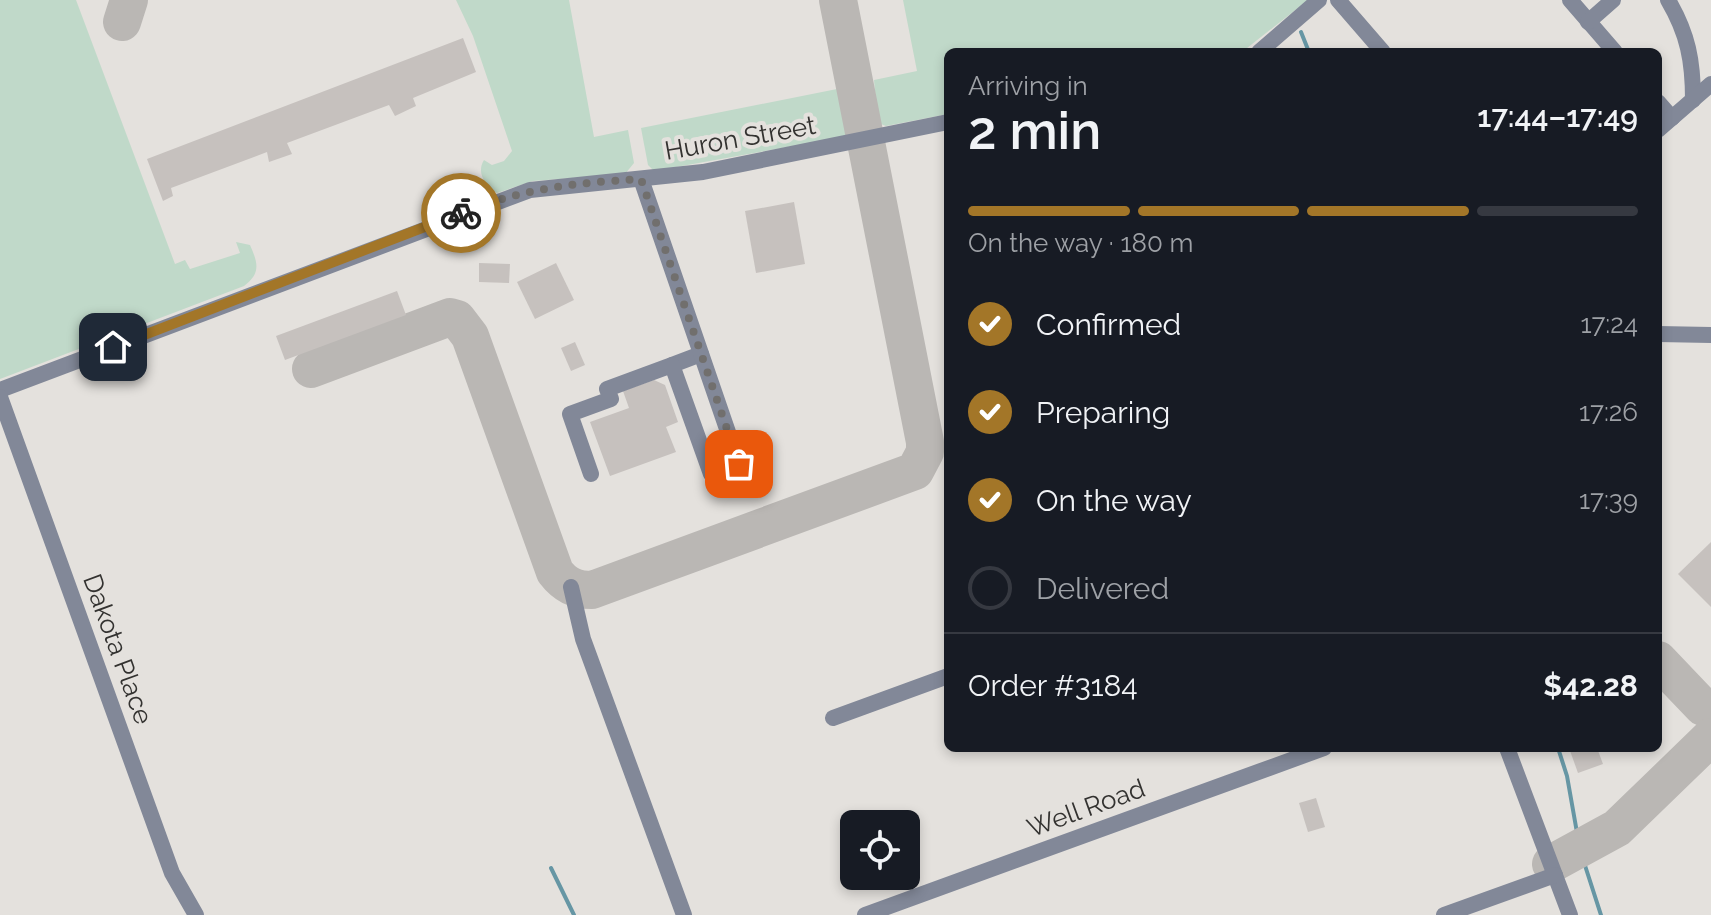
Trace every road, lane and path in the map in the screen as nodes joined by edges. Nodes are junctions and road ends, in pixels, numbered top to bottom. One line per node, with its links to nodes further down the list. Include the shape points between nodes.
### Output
1 (1319, 0): 7 (street)
2 (1338, 0): 8 (street)
3 (1570, 0): 6 (street)
4 (1613, 0): 6 (street)
5 (1668, 0): 11 (street, via 1693,59)
6 (1588, 22): 9 (street)
7 (1264, 48)
8 (1380, 48)
9 (1611, 48)
10 (1711, 84): 11 (street)
11 (1693, 100): 13 (street)
12 (1662, 107): 13 (street)
13 (1672, 118): 15 (street)
14 (944, 123): 16 (street, Huron Street)
15 (1662, 127)
16 (641, 179): 19 (street); 21 (street, Huron Street, via 560,184 481,206)
17 (1662, 334): 18 (street)
18 (1711, 335)
19 (701, 354): 20 (street); 23 (street)
20 (672, 365): 24 (street); 25 (street, via 607,389 611,399 570,414)
21 (0, 390)
22 (0, 397): 33 (street, Dakota Place, via 172,873)
23 (720, 407): 24 (street); 24 (street, via 739,464 711,474)
24 (691, 418)
25 (591, 474)
26 (571, 587): 34 (street, via 583,639)
27 (944, 677): 28 (street)
28 (833, 718)
29 (1313, 752): 35 (street, Well Road)
30 (1509, 752): 32 (street)
31 (1088, 833): 35 (street)
32 (1555, 875): 36 (street); 37 (street)
33 (196, 915)
34 (684, 915)
35 (866, 915)
36 (1444, 915)
37 (1570, 915)

